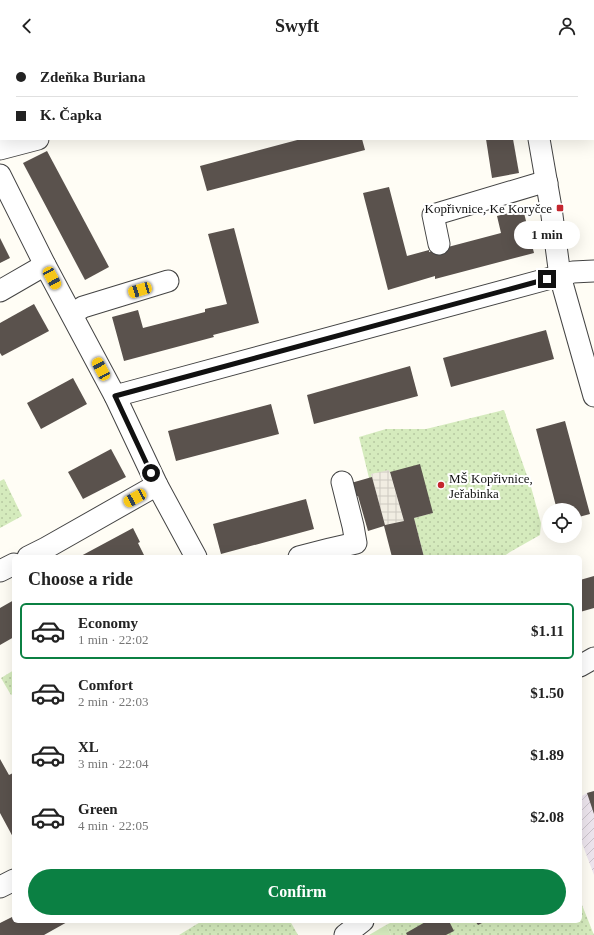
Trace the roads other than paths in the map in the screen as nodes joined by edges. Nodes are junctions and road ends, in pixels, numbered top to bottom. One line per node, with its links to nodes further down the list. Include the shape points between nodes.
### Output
1 (34, 140): 3 (street)
2 (539, 140): 5 (street)
3 (0, 149)
4 (0, 174): 7 (street)
5 (547, 183): 6 (street, via 433,215); 9 (street)
6 (439, 244)
7 (45, 265): 11 (street); 12 (street)
8 (594, 271): 9 (street, via 573,272)
9 (560, 276): 13 (street); 14 (street)
10 (168, 281): 12 (street, via 83,307)
11 (0, 292)
12 (72, 314): 13 (street)
13 (115, 396): 16 (street)
14 (594, 396)
15 (342, 482): 20 (street, via 356,543)
16 (157, 485): 17 (street); 19 (street)
17 (57, 550): 18 (street)
18 (36, 555)
19 (195, 555)
20 (307, 555)
21 (12, 565): 22 (street)
22 (0, 571)
23 (594, 658): 24 (street)
24 (582, 665)
25 (12, 881): 26 (street)
26 (0, 887)
27 (360, 923): 28 (street)
28 (345, 935)

